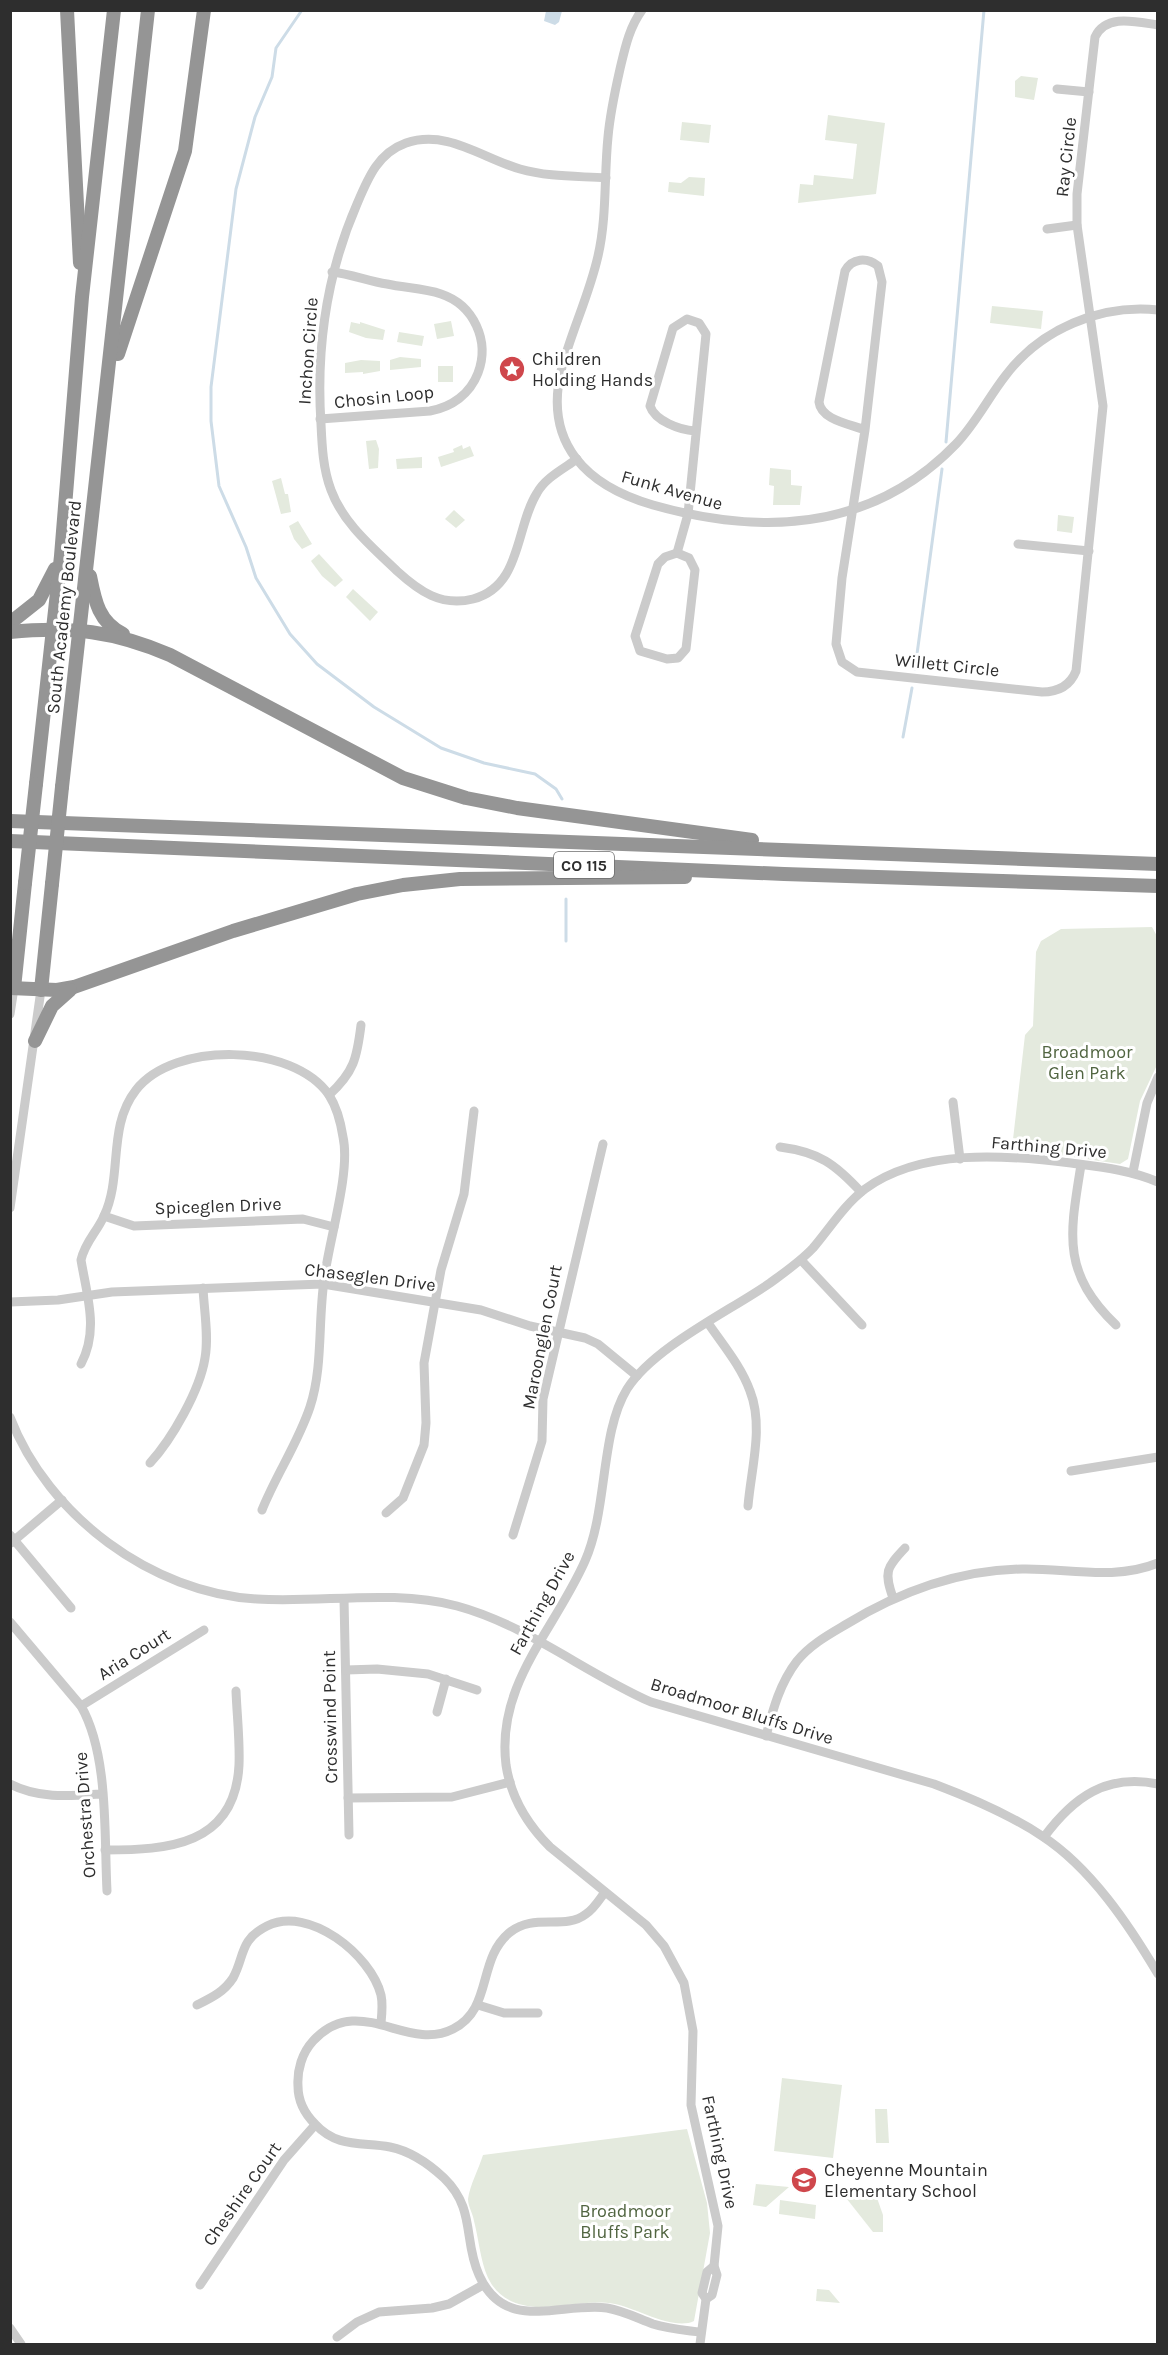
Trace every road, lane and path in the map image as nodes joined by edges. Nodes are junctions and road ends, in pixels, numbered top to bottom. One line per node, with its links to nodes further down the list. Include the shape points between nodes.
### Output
1 (66, 10): 13 (highway)
2 (114, 10): 13 (highway, South Academy Boulevard)
3 (148, 10): 16 (highway, South Academy Boulevard)
4 (204, 10): 16 (highway, via 185,151 125,327)
5 (642, 10): 9 (street, Funk Avenue, via 630,32 618,77)
6 (1158, 25): 8 (street, Ray Circle, via 1116,21 1100,28 1095,37)
7 (1057, 89): 8 (street, Ray Circle)
8 (1089, 92): 10 (street, Ray Circle)
9 (606, 178): 12 (street, Inchon Circle, via 522,169 443,140 407,142 388,152 373,169 343,236); 20 (street, Funk Avenue, via 598,256 559,383 560,423)
10 (1077, 225): 11 (street); 15 (street, Ray Circle)
11 (1047, 229)
12 (332, 272): 17 (street, Inchon Circle, via 319,377); 17 (street, Chosin Loop, via 452,298 476,324 482,354 471,386 445,407)
13 (82, 297): 26 (highway, South Academy Boulevard)
14 (1158, 310): 15 (street, Funk Avenue)
15 (1092, 317): 21 (street, Funk Avenue, via 1062,328 1029,351 1006,374 970,429 936,463 890,493); 24 (street, Willett Circle, via 1103,406)
16 (105, 411): 27 (highway, South Academy Boulevard)
17 (320, 419): 20 (street, Inchon Circle, via 325,470 341,511 414,587 444,600 473,599 501,582 513,561 538,491)
18 (865, 430): 18 (street, Willett Circle, via 825,415 819,404 845,271 851,263 861,260 878,266 882,282); 21 (street, Willett Circle)
19 (695, 431): 19 (street, via 706,334 699,323 687,319 673,328 650,406 658,417); 22 (street)
20 (577, 459): 22 (street, Funk Avenue, via 593,478 610,489)
21 (853, 510): 22 (street, Funk Avenue, via 772,524 724,522); 24 (street, Willett Circle, via 836,644 842,662 857,672 1042,692 1061,688 1076,671)
22 (688, 514): 25 (street)
23 (1018, 544): 24 (street)
24 (1089, 551)
25 (677, 553): 25 (street, via 689,558 695,570 686,649 678,658 667,659 640,651 635,636 658,564 664,557)
26 (61, 556): 28 (highway, via 39,600); 29 (highway, South Academy Boulevard)
27 (87, 562): 30 (highway, South Academy Boulevard); 32 (highway, via 96,606 103,619 113,629)
28 (10, 623)
29 (54, 629): 30 (highway); 31 (highway); 40 (highway, South Academy Boulevard, bridge)
30 (80, 629): 32 (highway); 41 (highway, South Academy Boulevard, bridge)
31 (10, 632)
32 (139, 642): 35 (highway, via 403,778 466,798)
33 (10, 820): 35 (highway, CO 115)
34 (10, 841): 37 (highway, CO 115)
35 (828, 850): 36 (highway, CO 115)
36 (1158, 864)
37 (784, 874): 38 (highway, CO 115); 39 (highway, via 460,879 403,885 357,894 233,931)
38 (1158, 886)
39 (74, 987): 41 (highway); 44 (highway, via 52,1006)
40 (12, 988): 41 (highway); 42 (street, South Academy Boulevard)
41 (41, 990): 44 (street, South Academy Boulevard)
42 (10, 1014)
43 (361, 1025): 46 (street, via 358,1055 350,1074)
44 (35, 1041): 56 (street, South Academy Boulevard)
45 (1158, 1077): 53 (street, via 1147,1103)
46 (329, 1095): 57 (street, via 302,1071 269,1058 219,1055 171,1065 137,1088 125,1106); 58 (street, via 344,1140)
47 (952, 1102): 51 (street)
48 (474, 1111): 63 (street, via 464,1194 448,1241)
49 (603, 1144): 68 (street, Maroonglen Court)
50 (780, 1147): 55 (street, via 821,1157)
51 (960, 1159): 52 (street, Farthing Drive, via 1022,1157); 55 (street, Farthing Drive, via 903,1169)
52 (1081, 1165): 53 (street, Farthing Drive); 67 (street, via 1071,1228 1074,1256 1083,1286)
53 (1133, 1172): 54 (street, Farthing Drive)
54 (1158, 1182)
55 (861, 1192): 59 (street, Farthing Drive)
56 (10, 1208)
57 (104, 1216): 58 (street, Spiceglen Drive, via 134,1226 303,1219); 62 (street, via 83,1250)
58 (334, 1227): 60 (street)
59 (801, 1260): 65 (street, Farthing Drive); 66 (street)
60 (323, 1284): 61 (street, Chaseglen Drive); 63 (street, Chaseglen Drive); 77 (street, via 310,1406)
61 (203, 1288): 62 (street, Chaseglen Drive); 73 (street, via 206,1344 202,1369 163,1448)
62 (87, 1295): 64 (street, Chaseglen Drive); 69 (street, via 91,1340)
63 (436, 1301): 68 (street, Chaseglen Drive); 78 (street, via 424,1363 424,1445 403,1498)
64 (10, 1302)
65 (708, 1323): 70 (street, Farthing Drive, via 653,1360); 76 (street, via 745,1380 754,1406 756,1429)
66 (862, 1324)
67 (1116, 1325)
68 (559, 1331): 70 (street, Chaseglen Drive, via 598,1344); 79 (street, Maroonglen Court, via 543,1399 542,1441)
69 (81, 1364)
70 (637, 1376): 88 (street, Farthing Drive, via 617,1410 596,1531 588,1554)
71 (10, 1417): 75 (street, Broadmoor Bluffs Drive, via 37,1468)
72 (1158, 1457): 74 (street)
73 (150, 1463)
74 (1071, 1471)
75 (62, 1500): 80 (street); 84 (street, Broadmoor Bluffs Drive, via 97,1534 128,1556 198,1588 257,1599)
76 (748, 1506)
77 (262, 1510)
78 (386, 1513)
79 (513, 1535)
80 (12, 1540): 85 (street)
81 (905, 1548): 83 (street, via 889,1566 887,1575)
82 (1158, 1563): 83 (street, via 1115,1574 1001,1570 947,1579)
83 (893, 1598): 95 (street, via 825,1636 800,1658 776,1697)
84 (344, 1599): 88 (street, Broadmoor Bluffs Drive, via 407,1599 455,1606 516,1628); 89 (street, Crosswind Point)
85 (71, 1608)
86 (10, 1622): 93 (street, Orchestra Drive)
87 (204, 1629): 93 (street, Aria Court)
88 (540, 1642): 95 (street, Broadmoor Bluffs Drive, via 651,1702); 96 (street, Farthing Drive, via 515,1687 508,1709 504,1749)
89 (346, 1670): 90 (street, via 410,1672); 100 (street, Crosswind Point)
90 (446, 1679): 91 (street); 94 (street)
91 (477, 1690)
92 (236, 1691): 103 (street, via 237,1776 227,1808 213,1826 174,1846)
93 (81, 1706): 99 (street, Orchestra Drive, via 97,1746)
94 (437, 1712)
95 (766, 1736): 102 (street, Broadmoor Bluffs Drive, via 934,1784)
96 (510, 1782): 100 (street, via 452,1797); 105 (street, Farthing Drive, via 524,1816 537,1834)
97 (10, 1784): 99 (street, via 49,1795)
98 (1158, 1784): 102 (street, via 1117,1783 1090,1792 1061,1814)
99 (101, 1794): 103 (street, Orchestra Drive)
100 (348, 1798): 101 (street, Crosswind Point)
101 (349, 1835)
102 (1044, 1837): 106 (street, Broadmoor Bluffs Drive, via 1102,1894)
103 (105, 1850): 104 (street, Orchestra Drive)
104 (107, 1891)
105 (605, 1892): 108 (street, via 586,1915 574,1921 535,1921 510,1932 491,1955); 115 (street, Farthing Drive, via 664,1946 684,1983 693,2031 691,2105 718,2226 714,2266 707,2272 702,2293 706,2299)
106 (1158, 1974)
107 (197, 2005): 110 (street, via 225,1988 234,1976 245,1945 255,1934 268,1925 286,1921 324,1930 361,1957 380,1993)
108 (478, 2005): 109 (street, via 504,2013); 110 (street, via 459,2026 434,2035 417,2035)
109 (538, 2013)
110 (381, 2023): 111 (street, via 343,2023 320,2034 311,2044 301,2064 298,2086 305,2113)
111 (315, 2125): 112 (street, Cheshire Court, via 284,2160); 113 (street, via 340,2142 405,2152 427,2163 445,2179 465,2211)
112 (200, 2285)
113 (483, 2285): 115 (street, via 511,2308 524,2312 609,2308 659,2326); 116 (street, via 448,2304 379,2312)
114 (10, 2328): 117 (street)
115 (700, 2332): 118 (street, Farthing Drive)
116 (337, 2337)
117 (21, 2344)
118 (700, 2344)

